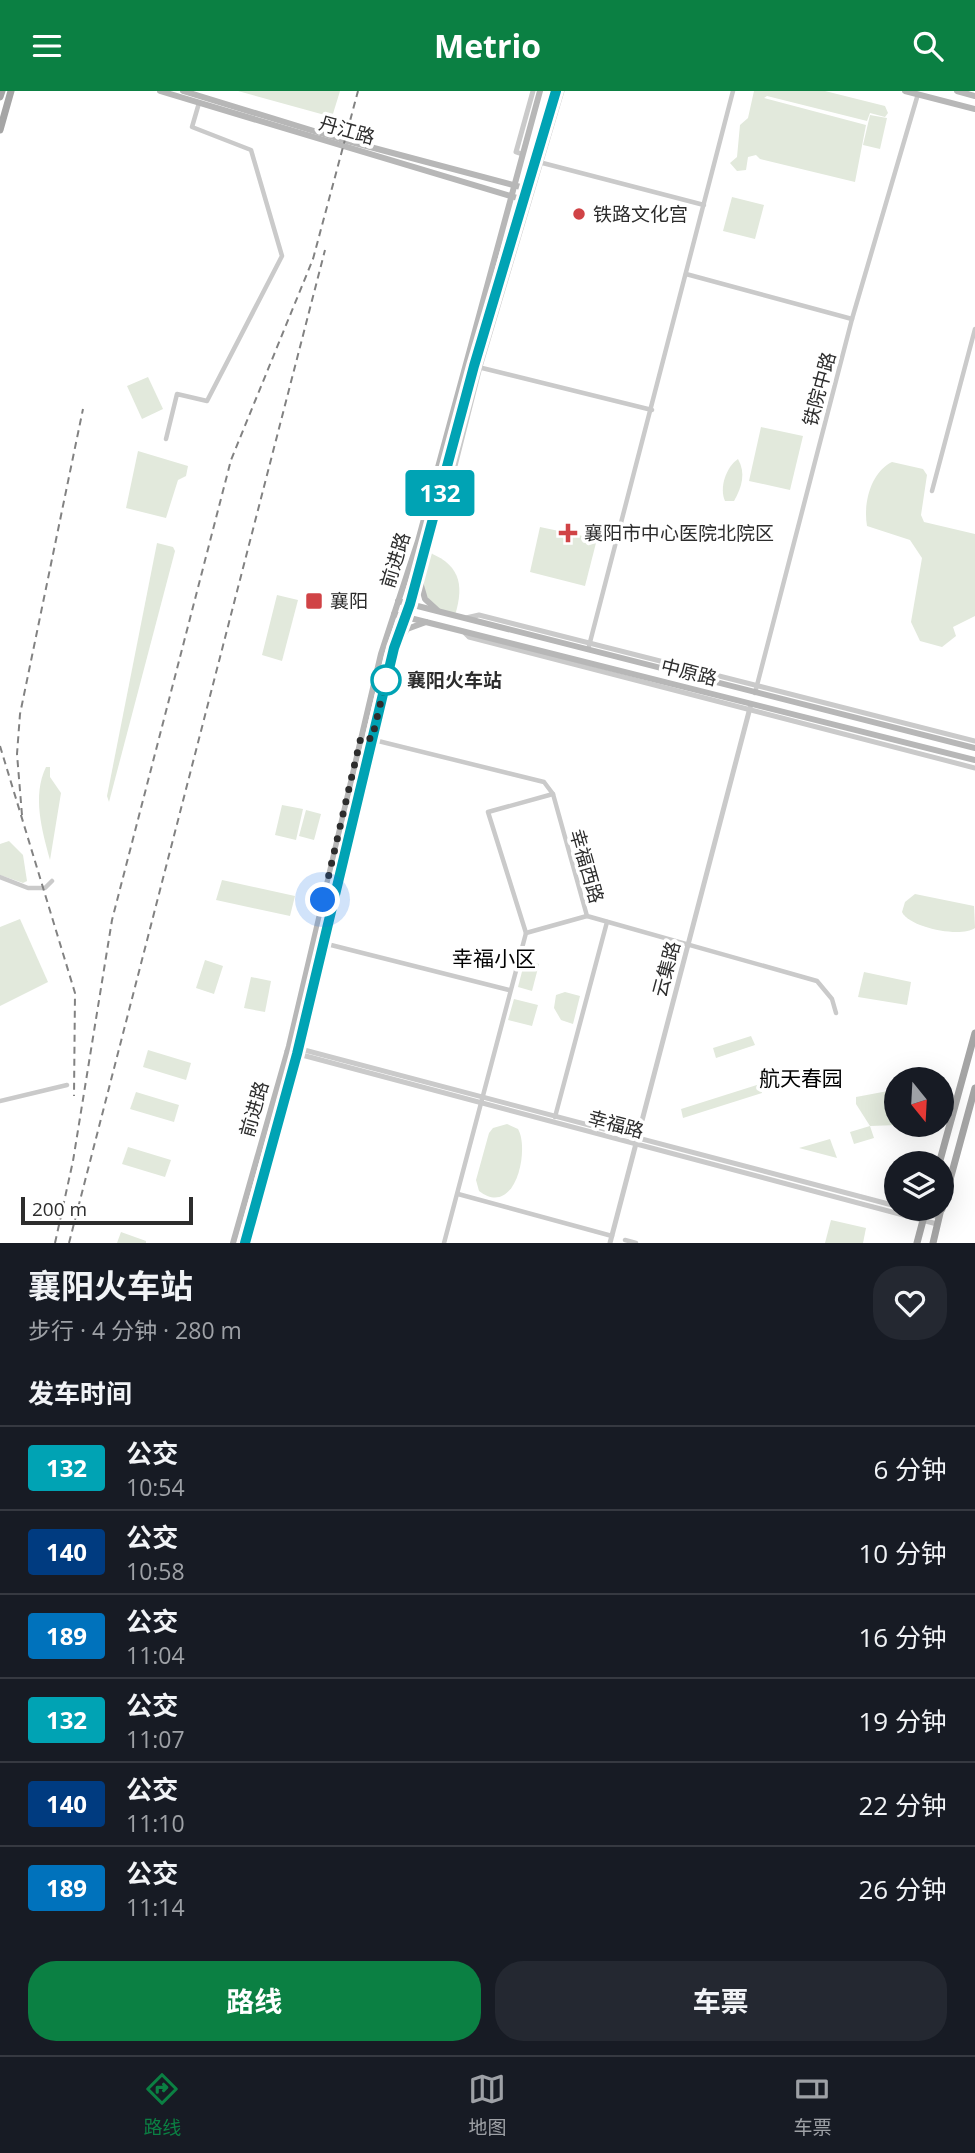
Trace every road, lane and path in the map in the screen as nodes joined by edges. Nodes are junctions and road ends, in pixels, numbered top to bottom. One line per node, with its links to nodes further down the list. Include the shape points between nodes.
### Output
1 (2, 91): 14 (main road)
2 (11, 91): 17 (main road)
3 (160, 91): 15 (main road, 丹江路)
4 (183, 91): 20 (main road, 丹江路)
5 (533, 91): 18 (street, via 516,152)
6 (540, 91): 18 (main road, 前进路)
7 (556, 91): 19 (main road, 前进路)
8 (562, 91): 19 (street)
9 (733, 91): 24 (street)
10 (905, 91): 12 (main road)
11 (957, 91): 13 (main road)
12 (918, 94): 16 (main road); 26 (street, 铁院中路)
13 (975, 96)
14 (0, 97)
15 (199, 103): 22 (main road, 丹江路); 30 (street, via 192,127 251,151 282,256 207,401 177,394)
16 (975, 109)
17 (0, 130)
18 (522, 154): 20 (main road, 前进路)
19 (538, 162): 21 (main road, 前进路); 24 (street); 28 (street)
20 (513, 186): 21 (main road, 丹江路); 22 (main road, 前进路)
21 (528, 189): 23 (main road, 前进路)
22 (510, 196): 23 (main road, 丹江路); 33 (main road, 前进路)
23 (524, 200): 28 (main road, 前进路)
24 (704, 205): 25 (street)
25 (687, 274): 26 (street); 29 (street)
26 (852, 319): 41 (street, 铁院中路)
27 (975, 329): 31 (street)
28 (477, 367): 29 (street); 32 (main road, 前进路)
29 (652, 410): 39 (street)
30 (166, 439)
31 (932, 491)
32 (423, 561): 34 (main road, 前进路); 35 (main road, via 419,587)
33 (398, 601): 34 (main road, 中原路); 36 (main road, 前进路)
34 (410, 604): 35 (main road, 中原路); 37 (main road, 前进路)
35 (439, 611): 39 (main road, 中原路)
36 (394, 614): 37 (main road, 中原路); 43 (main road, 前进路)
37 (406, 617): 38 (main road, 中原路); 40 (main road, 前进路)
38 (427, 622): 40 (main road, via 407,629); 42 (main road, 中原路)
39 (589, 647): 41 (main road, 中原路)
40 (394, 648): 44 (main road, 前进路)
41 (756, 689): 45 (street); 46 (main road, 中原路)
42 (750, 707): 47 (main road, 中原路); 48 (street); 56 (street, 云集路)
43 (361, 737): 44 (street); 60 (main road, 前进路)
44 (372, 739): 49 (street, via 533,777 544,782); 55 (main road, 前进路)
45 (975, 741)
46 (975, 748)
47 (975, 760)
48 (975, 768)
49 (552, 794): 52 (street, 幸福西路); 54 (street, via 488,813)
50 (0, 877): 51 (street, via 28,888 45,888)
51 (52, 881)
52 (587, 916): 53 (street, 幸福西路); 54 (street)
53 (607, 922): 56 (street, 幸福西路); 66 (street)
54 (526, 933): 57 (street)
55 (322, 943): 57 (street); 61 (main road, 前进路)
56 (689, 943): 58 (street, 幸福西路, via 817,981 832,999); 67 (street, 云集路)
57 (509, 990): 65 (street)
58 (836, 1013)
59 (975, 1033): 69 (main road)
60 (288, 1049): 61 (street, 幸福路); 78 (main road, 前进路)
61 (297, 1052): 65 (street, 幸福路); 79 (main road, 前进路)
62 (67, 1085): 64 (street)
63 (975, 1088): 70 (main road)
64 (0, 1101)
65 (481, 1101): 66 (street, 幸福路); 68 (street, 幸福路); 71 (street)
66 (555, 1117): 67 (street, 幸福路)
67 (636, 1138): 68 (street, 云集路); 72 (street, 幸福路)
68 (634, 1145): 73 (street, 幸福路); 76 (street, 云集路)
69 (943, 1151)
70 (954, 1164)
71 (458, 1194): 76 (street); 80 (street)
72 (884, 1203)
73 (884, 1204)
74 (923, 1221): 82 (main road)
75 (938, 1221): 83 (main road)
76 (611, 1240)
77 (625, 1240): 81 (street)
78 (233, 1243)
79 (245, 1243)
80 (444, 1243)
81 (636, 1243)
82 (917, 1243)
83 (933, 1243)

